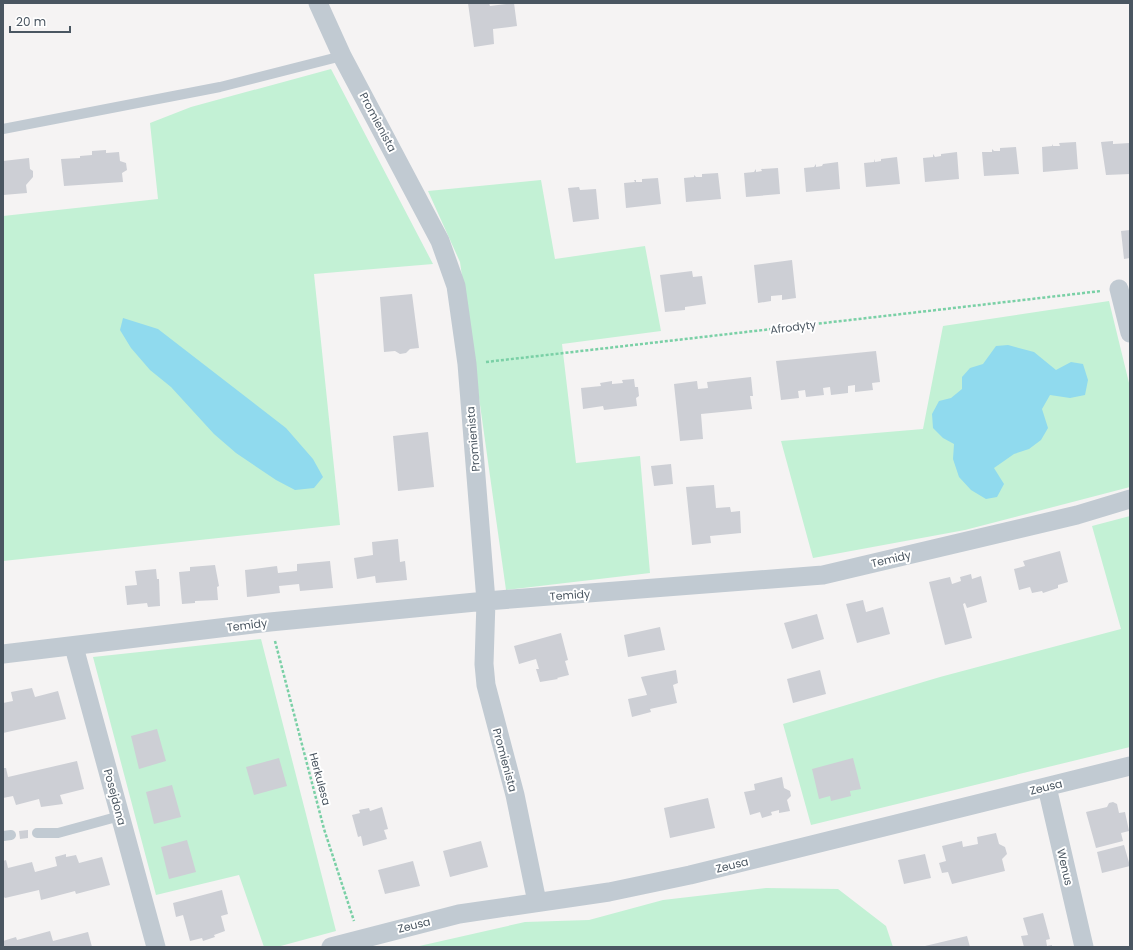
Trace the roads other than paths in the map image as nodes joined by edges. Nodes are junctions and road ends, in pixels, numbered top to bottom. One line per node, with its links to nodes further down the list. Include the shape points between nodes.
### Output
1 (318, 3): 2 (street, Promienista)
2 (342, 56): 3 (lane, via 220,87); 7 (street, Promienista, via 440,241 456,286 468,364)
3 (3, 129)
4 (1119, 289): 5 (street)
5 (1130, 333)
6 (1130, 499): 7 (street, Temidy, via 823,575)
7 (486, 601): 8 (street, Temidy, via 270,622); 14 (street, Promienista, via 486,685 515,795)
8 (74, 646): 9 (street, Temidy); 12 (street, Posejdona)
9 (3, 654)
10 (1130, 766): 11 (street, Zeusa)
11 (1047, 787): 14 (street, Zeusa, via 690,876 609,892); 17 (street, Wenus)
12 (120, 816): 13 (lane, via 58,833); 15 (street, Posejdona)
13 (37, 834)
14 (537, 902): 16 (street, Zeusa, via 444,917)
15 (156, 947)
16 (331, 947)
17 (1084, 947)

